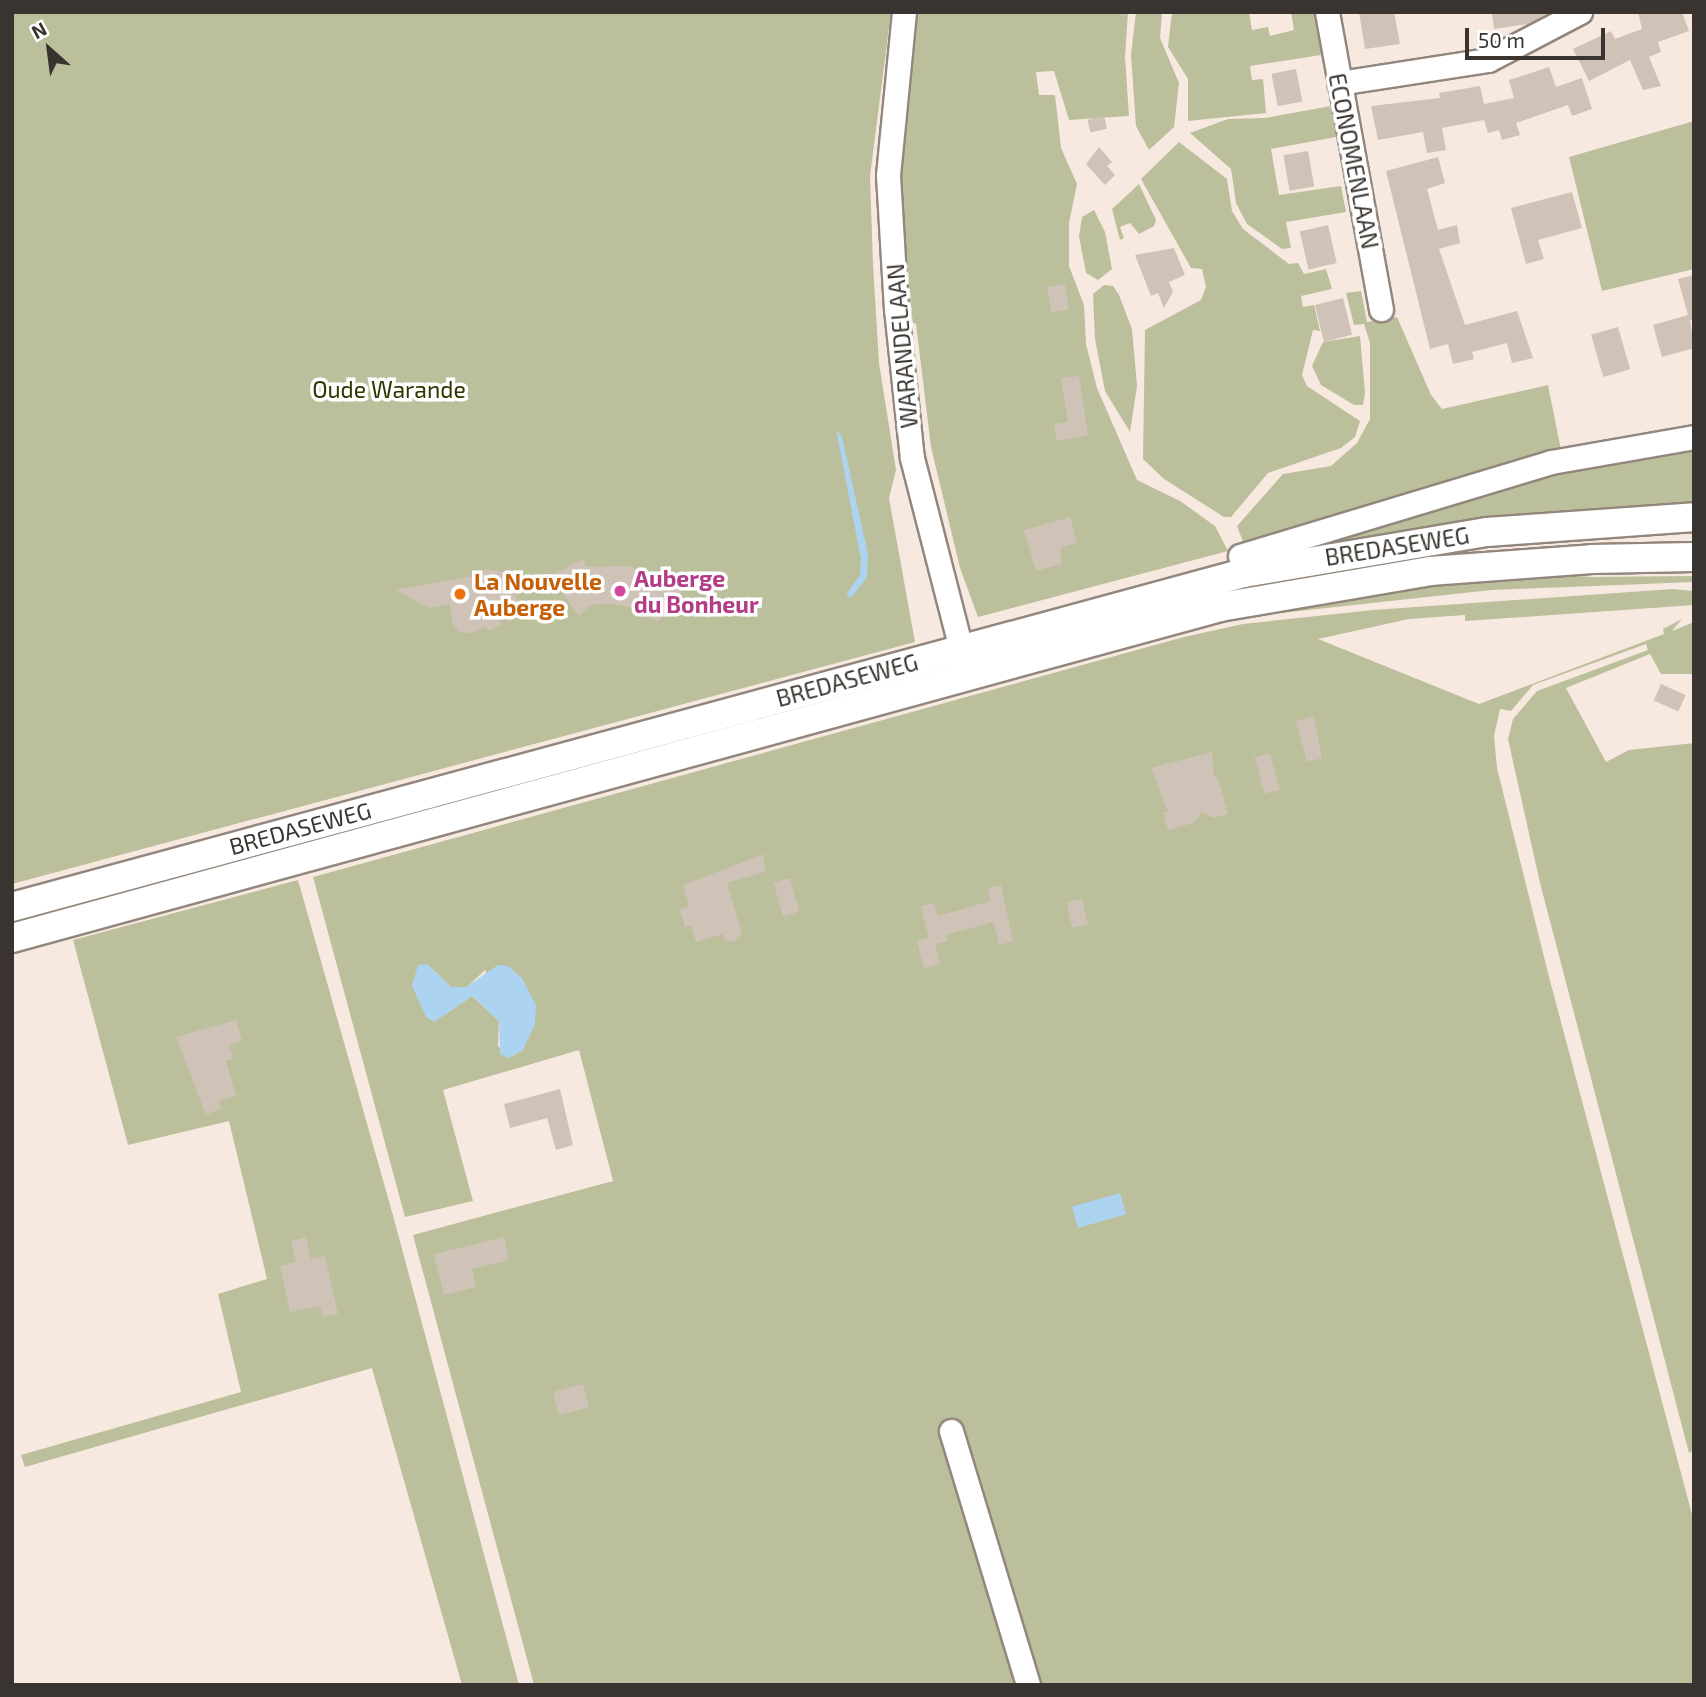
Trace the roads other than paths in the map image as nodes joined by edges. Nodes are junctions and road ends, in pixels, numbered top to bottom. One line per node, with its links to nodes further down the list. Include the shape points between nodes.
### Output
1 (904, 12): 10 (street, WARANDELAAN, via 888,175 896,309 912,458)
2 (1327, 12): 4 (street, ECONOMENLAAN)
3 (1572, 14): 4 (street, via 1488,60)
4 (1339, 83): 5 (street, ECONOMENLAAN)
5 (1381, 309)
6 (1694, 437): 8 (street, BREDASEWEG, via 1551,462)
7 (1694, 517): 10 (main road, BREDASEWEG, via 1514,529 1364,550 1182,588)
8 (1240, 556)
9 (1694, 558): 10 (main road, BREDASEWEG, via 1524,564 1328,586)
10 (964, 661): 11 (main road, BREDASEWEG); 12 (main road, BREDASEWEG)
11 (411, 797): 12 (main road, via 432,806); 13 (main road, BREDASEWEG)
12 (416, 827): 14 (main road, BREDASEWEG)
13 (237, 845): 14 (main road); 15 (main road, BREDASEWEG)
14 (246, 874): 16 (main road, BREDASEWEG)
15 (12, 906)
16 (12, 938)
17 (951, 1431): 18 (street)
18 (1028, 1685)

